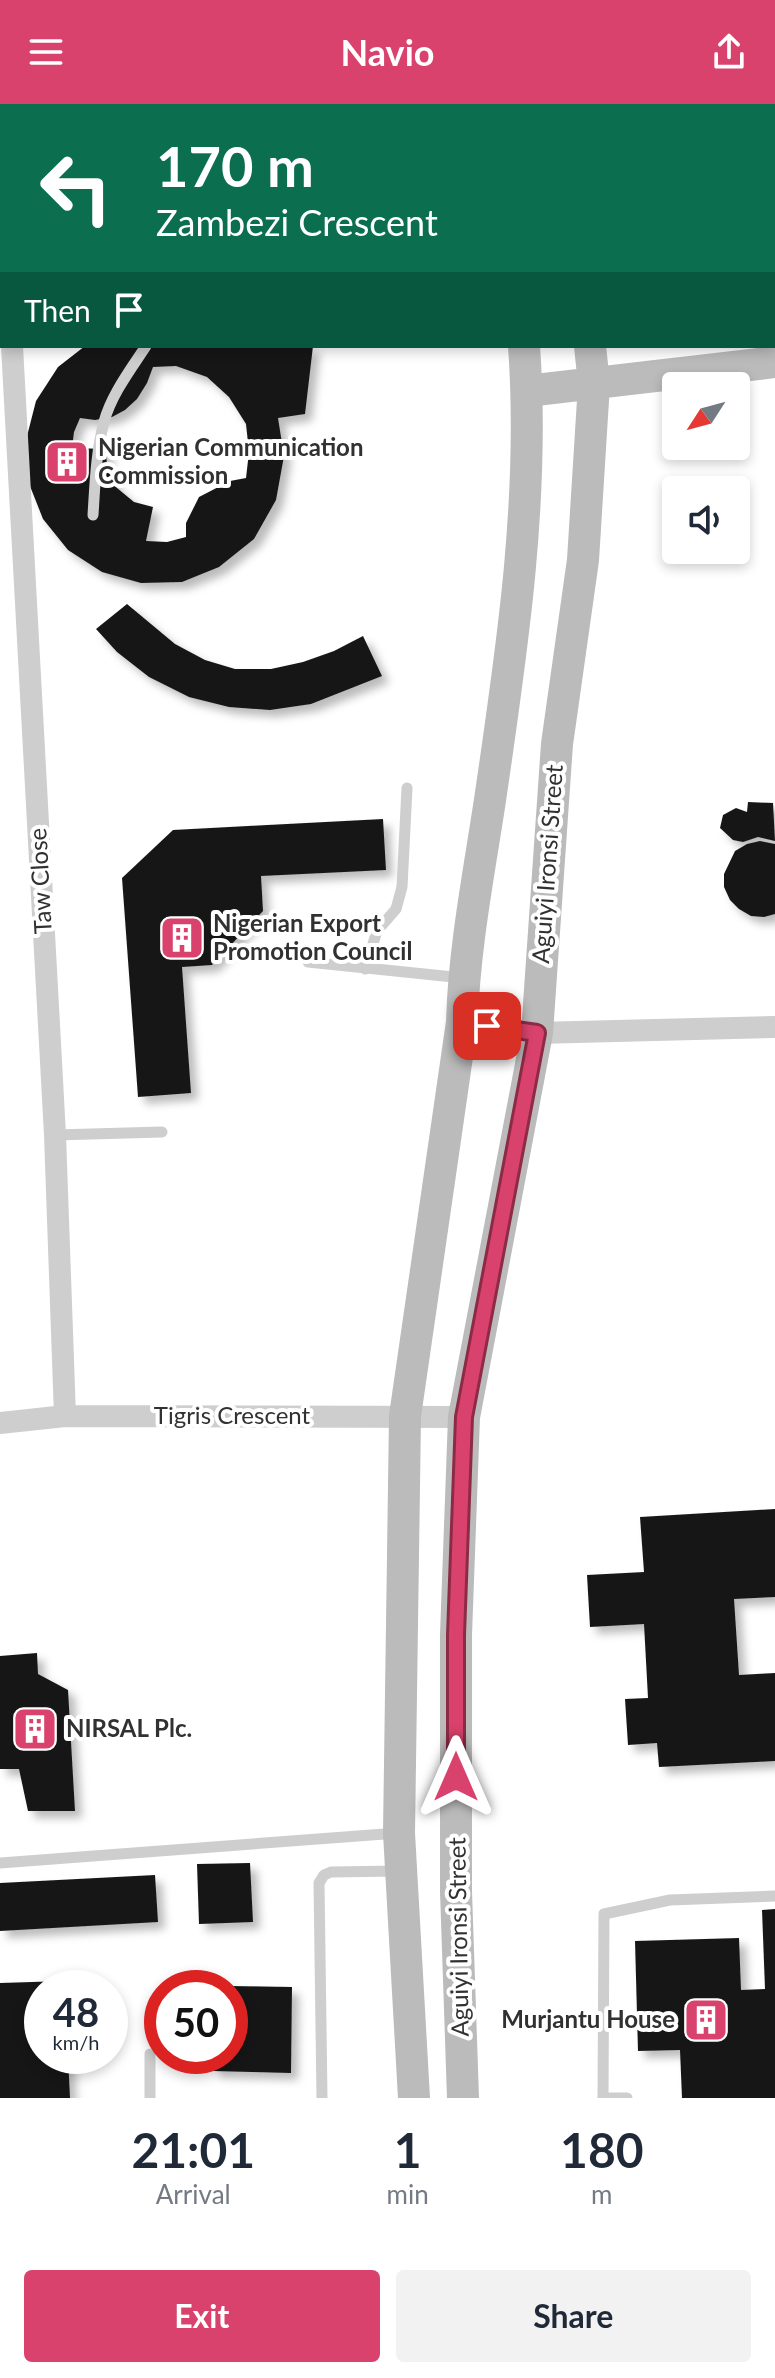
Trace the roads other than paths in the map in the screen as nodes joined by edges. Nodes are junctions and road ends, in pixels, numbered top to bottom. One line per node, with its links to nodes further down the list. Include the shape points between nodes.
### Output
1 (12, 348): 17 (street, Taw Close)
2 (145, 348): 8 (lane, via 104,419)
3 (524, 348): 7 (main road, Aguiyi Ironsi Street)
4 (590, 348): 6 (main road, Aguiyi Ironsi Street)
5 (775, 362): 6 (main road)
6 (594, 384): 7 (main road); 15 (main road, Aguiyi Ironsi Street, via 583,560 557,744)
7 (527, 391): 12 (main road, Aguiyi Ironsi Street, via 521,557)
8 (93, 515)
9 (407, 788): 11 (lane, via 402,887 396,909 377,931)
10 (308, 962): 11 (lane)
11 (365, 969): 12 (lane)
12 (463, 978): 13 (main road, Aguiyi Ironsi Street)
13 (462, 1022): 15 (street); 19 (main road, Aguiyi Ironsi Street)
14 (775, 1027): 15 (street)
15 (537, 1033): 20 (main road, Aguiyi Ironsi Street)
16 (162, 1132): 17 (lane)
17 (55, 1135): 18 (street, Taw Close)
18 (65, 1416): 19 (street, Tigris Crescent); 21 (street, Tigris Crescent)
19 (405, 1416): 20 (street, Tigris Crescent); 22 (main road, Aguiyi Ironsi Street)
20 (464, 1417): 30 (main road, Aguiyi Ironsi Street, via 456,1635)
21 (0, 1423)
22 (399, 1833): 23 (lane); 24 (main road, Aguiyi Ironsi Street)
23 (0, 1863)
24 (402, 1870): 28 (lane, via 331,1872 319,1883); 29 (main road, Aguiyi Ironsi Street)
25 (775, 1896): 31 (lane, via 670,1900 604,1914)
26 (150, 2074): 27 (lane)
27 (150, 2098)
28 (322, 2098)
29 (414, 2098)
30 (463, 2098)
31 (606, 2098): 32 (lane)
32 (627, 2098)

